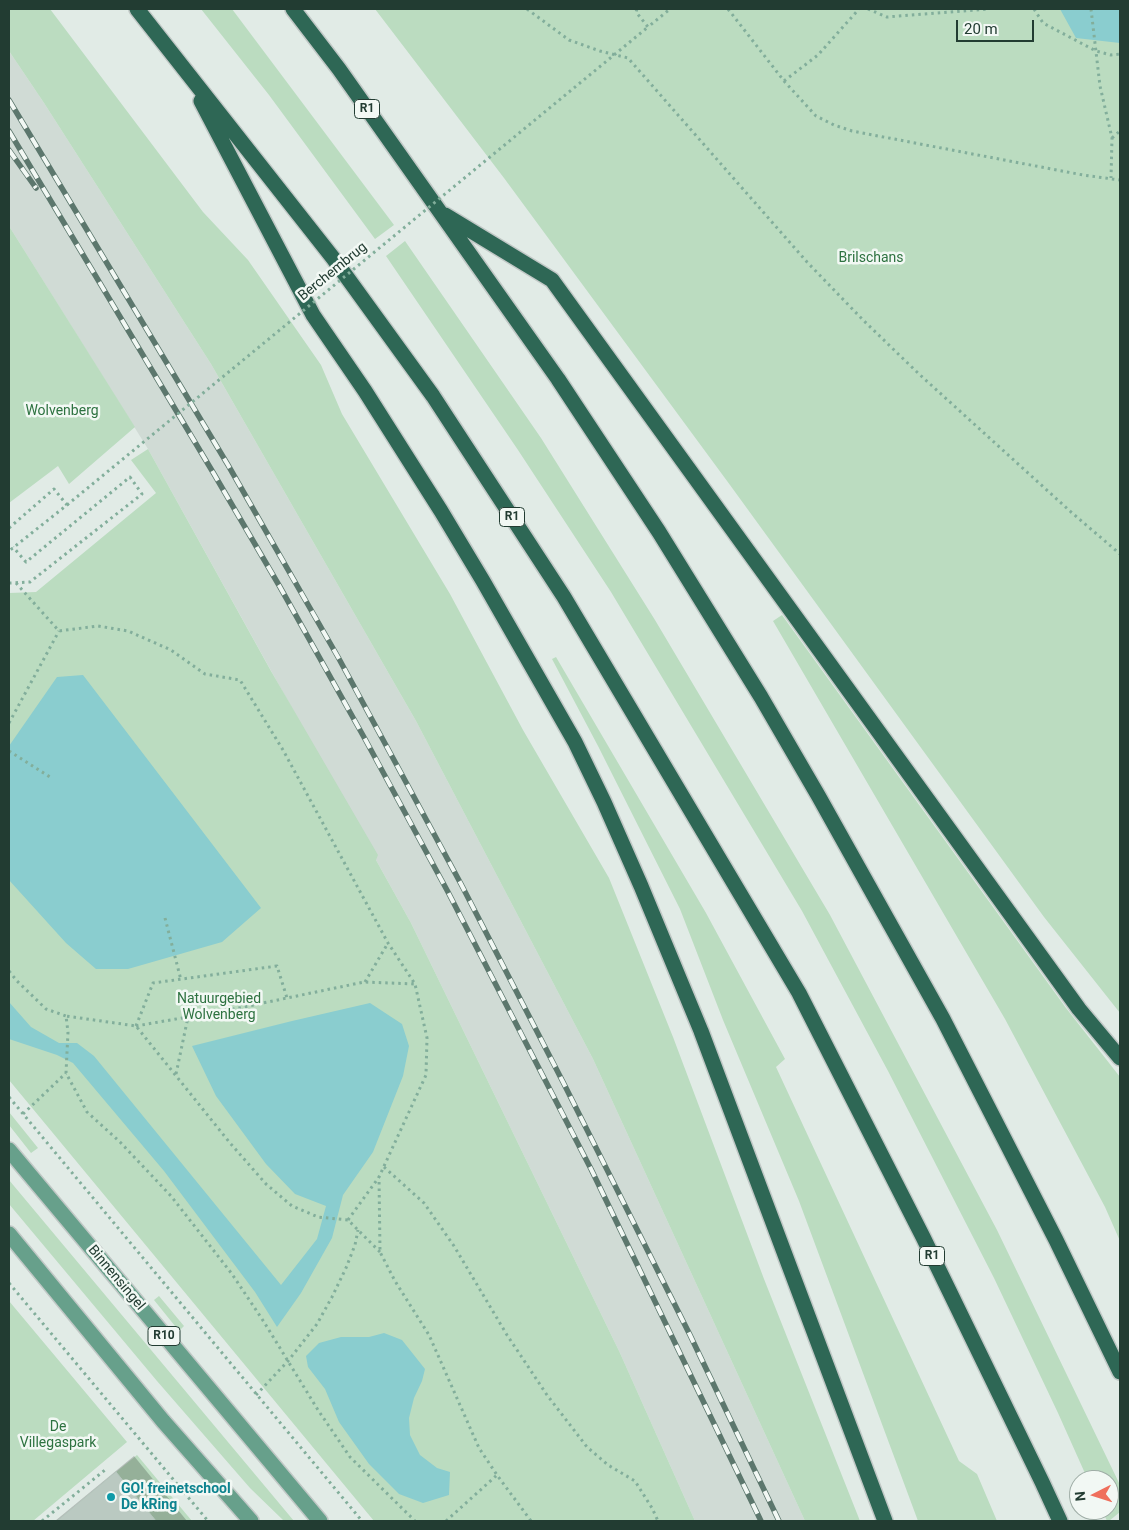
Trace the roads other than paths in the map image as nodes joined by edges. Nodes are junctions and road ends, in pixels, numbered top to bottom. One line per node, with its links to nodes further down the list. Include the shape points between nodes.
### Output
1 (137, 9): 3 (highway, R1)
2 (293, 9): 4 (highway, R1)
3 (184, 68): 11 (highway, via 313,314 441,511 575,742 596,785 701,1031); 12 (highway, R1, via 333,258 433,396 564,596 799,993 923,1237)
4 (440, 211): 5 (highway, via 552,280 1079,1009); 8 (highway, R1, via 558,380 658,532 814,788 943,1019)
5 (1120, 1058)
6 (9, 1150): 10 (main road, Binnensingel / R10)
7 (9, 1234): 9 (main road, via 163,1421)
8 (1120, 1372)
9 (251, 1521)
10 (320, 1521)
11 (885, 1521)
12 (1060, 1521)

